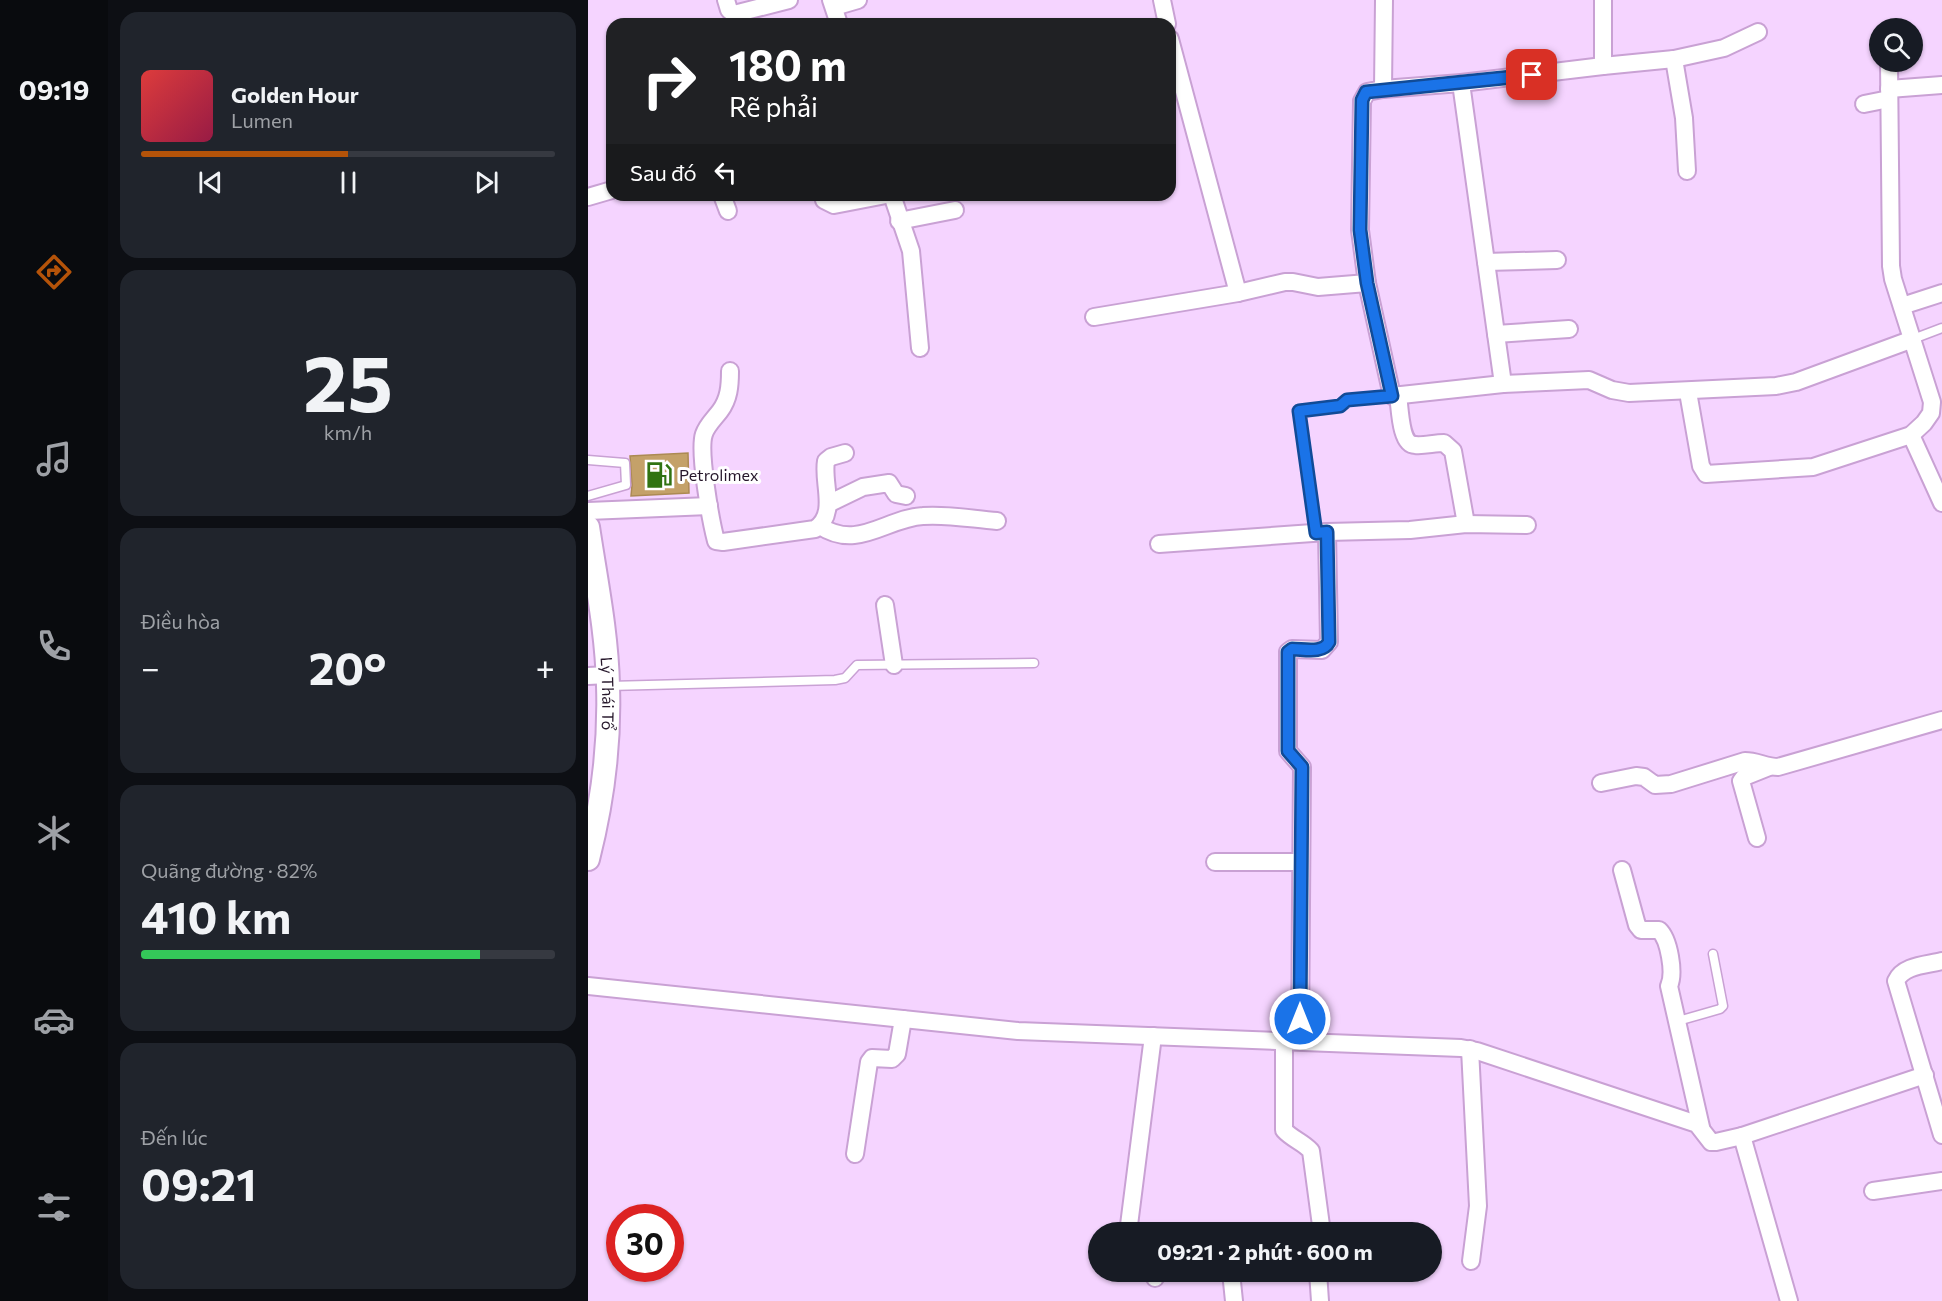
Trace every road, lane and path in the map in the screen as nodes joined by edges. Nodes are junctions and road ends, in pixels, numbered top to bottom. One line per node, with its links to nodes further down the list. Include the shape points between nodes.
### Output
1 (726, 0): 2 (street, via 734,14)
2 (789, 0)
3 (858, 0): 7 (street)
4 (1162, 0): 9 (street)
5 (1384, 0): 17 (street)
6 (1603, 0): 13 (street)
7 (832, 3): 8 (street)
8 (837, 18)
9 (1166, 18)
10 (1758, 32): 11 (street, via 1724,48)
11 (1674, 59): 13 (street); 20 (street)
12 (1176, 61): 31 (street)
13 (1603, 66): 15 (street)
14 (1889, 72): 18 (street)
15 (1461, 83): 17 (street); 29 (street)
16 (1942, 85): 18 (street)
17 (1383, 89): 30 (street, via 1366,92 1362,100 1360,230)
18 (1889, 94): 19 (street); 33 (street, via 1891,266)
19 (1864, 104)
20 (1688, 171)
21 (606, 192): 22 (street)
22 (588, 197)
23 (826, 201): 24 (street, via 834,205)
24 (855, 201)
25 (894, 201): 27 (street)
26 (956, 210): 27 (street)
27 (899, 221): 39 (street, via 911,251)
28 (1557, 260): 29 (street)
29 (1486, 262): 37 (street)
30 (1367, 283): 31 (street, via 1317,287 1285,282); 43 (street)
31 (1238, 293): 34 (street)
32 (1942, 293): 33 (street)
33 (1902, 306): 38 (street)
34 (1094, 317)
35 (1942, 328): 38 (lane)
36 (1569, 329): 37 (street)
37 (1496, 334): 41 (street)
38 (1913, 339): 42 (street, via 1786,384); 44 (street, via 1932,402 1931,413)
39 (920, 348)
40 (730, 371): 51 (street, via 728,396 707,428 702,444)
41 (1503, 384): 42 (street, via 1589,380 1629,393); 43 (street)
42 (1688, 392): 44 (street, via 1701,466 1706,474 1814,467)
43 (1395, 395): 54 (street, via 1407,442 1413,446 1444,443 1453,451); 58 (lane, via 1299,411)
44 (1911, 435): 49 (street)
45 (845, 453): 50 (street, via 826,461)
46 (588, 460): 47 (lane, via 625,463 626,485)
47 (588, 496)
48 (906, 496): 50 (street, via 896,494 889,483 863,487)
49 (1942, 503)
50 (828, 504): 55 (street)
51 (709, 506): 52 (street); 55 (street, via 716,541 720,543 815,529)
52 (588, 511)
53 (997, 521): 55 (street, via 920,516 860,535 829,531)
54 (1466, 524): 56 (street); 58 (street)
55 (820, 525)
56 (1527, 525)
57 (588, 527): 63 (main road, Lý Thái Tổ)
58 (1322, 532): 59 (street); 70 (street, via 1329,642 1322,650 1288,652 1288,751 1302,767)
59 (1159, 544)
60 (885, 605): 62 (street)
61 (1034, 663): 62 (lane)
62 (894, 665): 63 (lane, via 857,665 845,678 835,680)
63 (601, 679): 68 (main road, Lý Thái Tổ, via 605,762)
64 (1942, 720): 65 (street)
65 (1769, 767): 66 (street, via 1757,761 1744,761 1671,784 1655,785 1636,776); 67 (street, via 1741,782)
66 (1601, 783)
67 (1757, 838)
68 (588, 859)
69 (1215, 862): 70 (street)
70 (1301, 862): 78 (street)
71 (1622, 870): 76 (street, via 1636,925 1641,930 1659,930 1665,937)
72 (1713, 954): 76 (lane, via 1723,1006)
73 (1942, 961): 80 (street, via 1906,970 1896,981)
74 (588, 986): 75 (street)
75 (903, 1019): 77 (street, via 1018,1031); 84 (street, via 897,1054 892,1059 869,1062)
76 (1678, 1021): 81 (street)
77 (1153, 1036): 78 (street); 87 (street)
78 (1292, 1041): 79 (street); 88 (street, via 1284,1130 1311,1151)
79 (1470, 1049): 81 (street); 89 (street, via 1478,1206)
80 (1925, 1075): 82 (street); 83 (street)
81 (1701, 1127): 83 (street, via 1711,1142)
82 (1942, 1135)
83 (1742, 1136): 94 (street)
84 (855, 1154)
85 (1942, 1181): 86 (street)
86 (1873, 1191)
87 (1129, 1222)
88 (1321, 1222)
89 (1471, 1261)
90 (1232, 1282): 92 (street)
91 (1319, 1282): 93 (street)
92 (1234, 1301)
93 (1320, 1301)
94 (1789, 1301)

